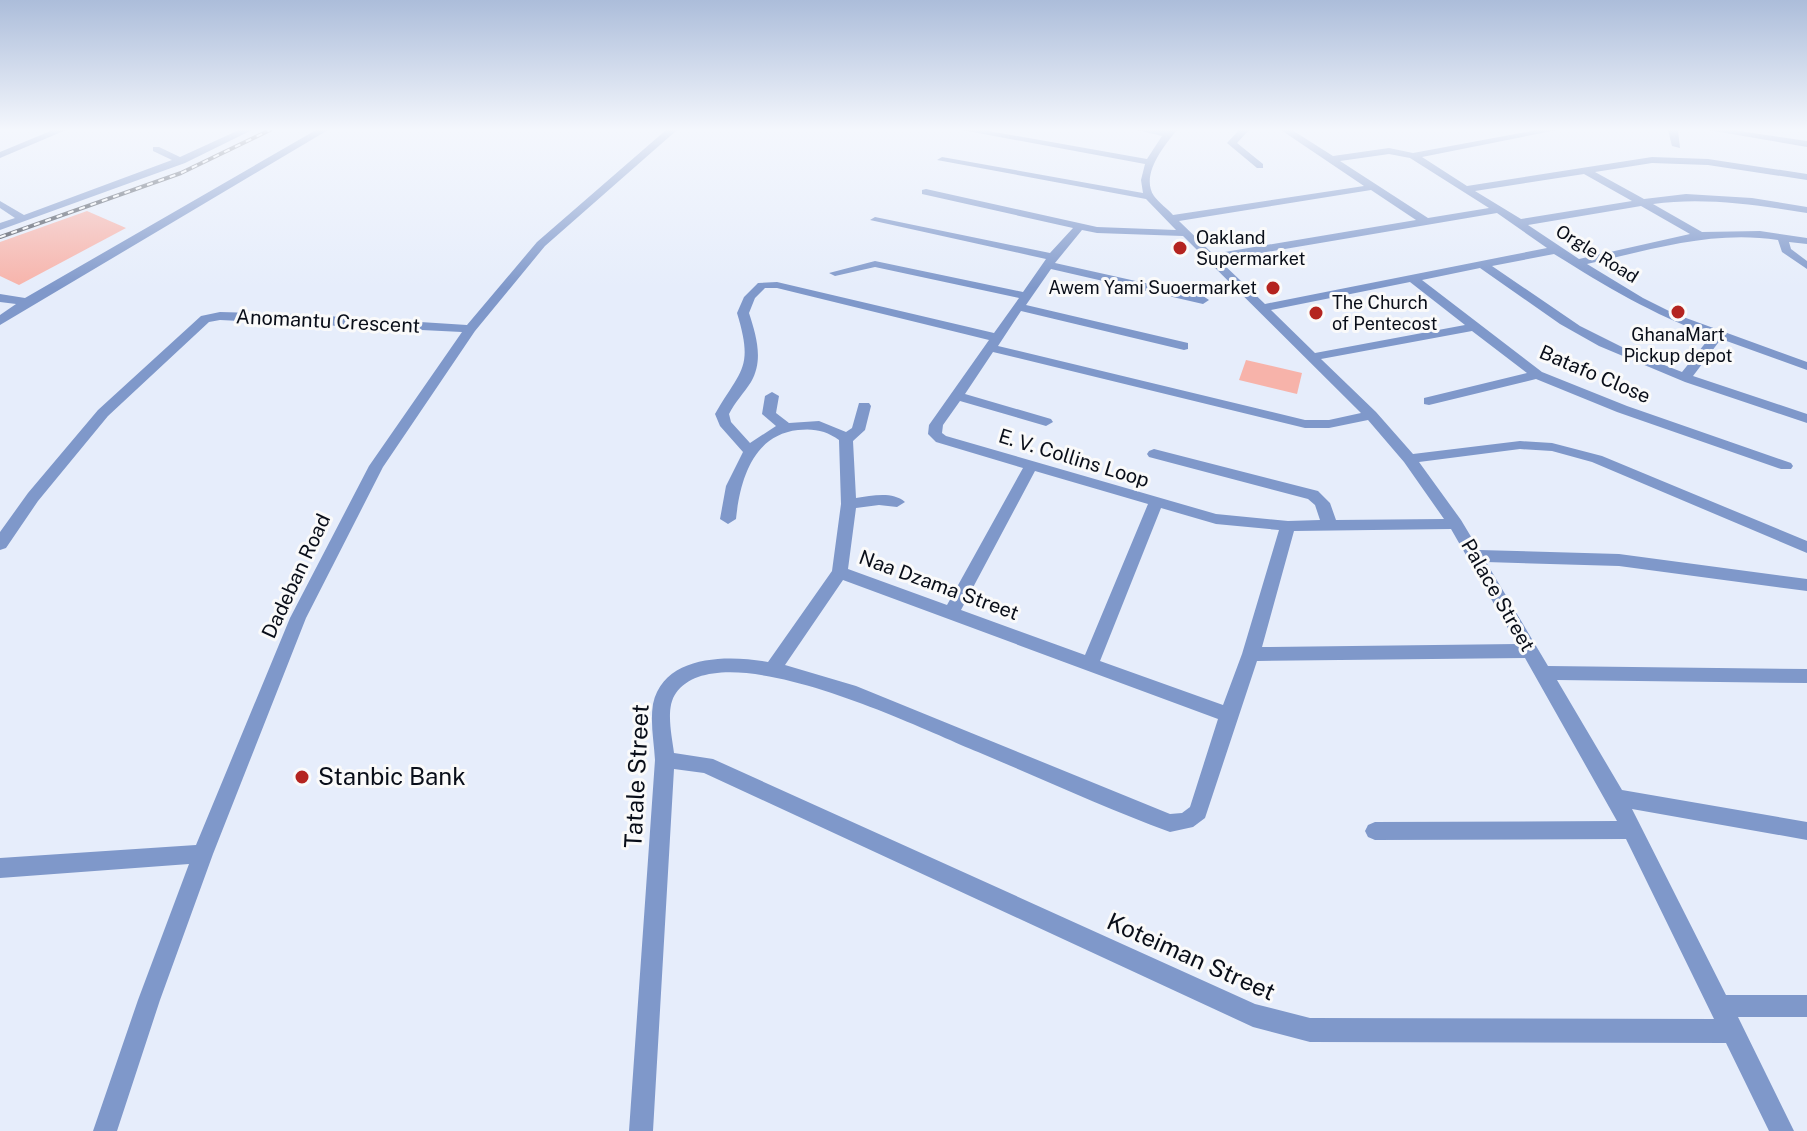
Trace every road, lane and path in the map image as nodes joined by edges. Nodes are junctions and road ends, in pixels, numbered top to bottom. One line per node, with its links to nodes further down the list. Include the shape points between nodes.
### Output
1 (123, 183): 18 (street)
2 (232, 183): 39 (street)
3 (611, 183): 44 (street, Dadeban Road, via 541,244)
4 (1069, 183): 13 (street)
5 (1145, 183): 13 (street)
6 (1368, 183): 10 (street)
7 (1455, 183): 11 (street, Orgle Road)
8 (1502, 183): 11 (street)
9 (1607, 183): 14 (street)
10 (1374, 187): 19 (street); 21 (street)
11 (1465, 189): 16 (street, Orgle Road)
12 (926, 192): 24 (street)
13 (1149, 197): 19 (street, Palace Street)
14 (1643, 203): 17 (street, via 1705,196); 22 (street); 26 (street)
15 (0, 204): 18 (street)
16 (1498, 210): 21 (street); 22 (street, Orgle Road)
17 (1807, 210)
18 (24, 219): 23 (street)
19 (1169, 219): 25 (street, Palace Street)
20 (875, 220): 31 (street)
21 (1426, 222): 30 (street)
22 (1519, 223): 29 (street, Orgle Road)
23 (0, 227)
24 (1079, 227): 25 (street); 31 (street, E. V. Collins Loop)
25 (1183, 233): 30 (street, Palace Street)
26 (1700, 235): 27 (street); 32 (street)
27 (1782, 236): 28 (street); 34 (street, via 1786,250)
28 (1807, 241)
29 (1556, 250): 32 (street, Orgle Road); 33 (street)
30 (1209, 258): 41 (street, Palace Street)
31 (1051, 261): 38 (street); 40 (street, E. V. Collins Loop)
32 (1577, 263): 45 (street, Orgle Road, via 1639,301)
33 (1484, 266): 36 (street); 51 (street, via 1576,329)
34 (1807, 266)
35 (835, 273): 40 (street, via 875,264)
36 (1411, 277): 41 (street); 43 (street, Batafo Close)
37 (0, 298): 39 (street)
38 (1203, 300)
39 (27, 302): 42 (street)
40 (1024, 302): 46 (street, E. V. Collins Loop); 47 (street)
41 (1261, 308): 48 (street, Palace Street)
42 (0, 321)
43 (1473, 327): 48 (street); 50 (street, Batafo Close)
44 (470, 329): 73 (street, Anomantu Crescent, via 295,318 205,319 103,413); 91 (street, Dadeban Road, via 380,460 318,574)
45 (1718, 335): 49 (street, Orgle Road); 51 (street)
46 (995, 343): 53 (street, E. V. Collins Loop); 56 (street, via 1294,422 1329,424); 61 (street, via 767,284 758,288 743,313 752,341 750,366 722,414)
47 (1184, 346)
48 (1312, 357): 56 (street, Palace Street)
49 (1807, 366)
50 (1537, 375): 54 (street); 65 (street, Batafo Close)
51 (1686, 376): 57 (street)
52 (772, 396): 59 (street, via 769,414)
53 (958, 396): 58 (street); 64 (street, E. V. Collins Loop, via 935,434)
54 (1429, 401)
55 (864, 406): 60 (street, via 858,430)
56 (1371, 415): 63 (street, Palace Street)
57 (1807, 419)
58 (1046, 422)
59 (784, 426): 60 (street, via 823,426); 61 (street)
60 (846, 439): 68 (street, Naa Dzama Street)
61 (750, 451): 69 (street, via 734,481)
62 (1154, 454): 72 (street, via 1313,495 1322,503)
63 (1409, 459): 70 (street, Palace Street); 74 (street, via 1520,445 1552,447 1597,459)
64 (1031, 466): 67 (street, E. V. Collins Loop); 78 (street)
65 (1786, 466)
66 (897, 502): 68 (street)
67 (1156, 503): 71 (street, E. V. Collins Loop, via 1216,519); 81 (street)
68 (849, 504): 76 (street, Naa Dzama Street)
69 (728, 519)
70 (1456, 524): 72 (street, E. V. Collins Loop); 75 (street, Palace Street)
71 (1288, 526): 72 (street, E. V. Collins Loop); 80 (street)
72 (1330, 526)
73 (0, 544)
74 (1807, 547)
75 (1476, 556): 77 (street, via 1631,561); 79 (street, Palace Street)
76 (840, 572): 78 (street, Naa Dzama Street); 82 (street)
77 (1807, 585)
78 (950, 614): 81 (street, Naa Dzama Street)
79 (1530, 651): 80 (street); 83 (street, Palace Street)
80 (1251, 654): 85 (street)
81 (1090, 663): 85 (street, Naa Dzama Street)
82 (772, 671): 85 (street, Tatale Street, via 850,691 1170,823 1198,812); 86 (street, Tatale Street, via 705,667 668,689 662,716)
83 (1544, 673): 84 (street); 87 (street, Palace Street)
84 (1807, 676)
85 (1228, 715)
86 (665, 760): 95 (street, Koteiman Street, via 706,765 1282,1024 1310,1030); 97 (street, Tatale Street)
87 (1616, 798): 88 (street, Palace Street); 90 (street)
88 (1633, 830): 89 (street); 93 (street, Palace Street)
89 (1375, 831)
90 (1807, 831)
91 (203, 854): 92 (street); 96 (street, Dadeban Road)
92 (0, 868)
93 (1722, 1006): 94 (street); 95 (street, Palace Street)
94 (1807, 1006)
95 (1734, 1031): 98 (street, Palace Street)
96 (105, 1131)
97 (641, 1131)
98 (1782, 1131)

